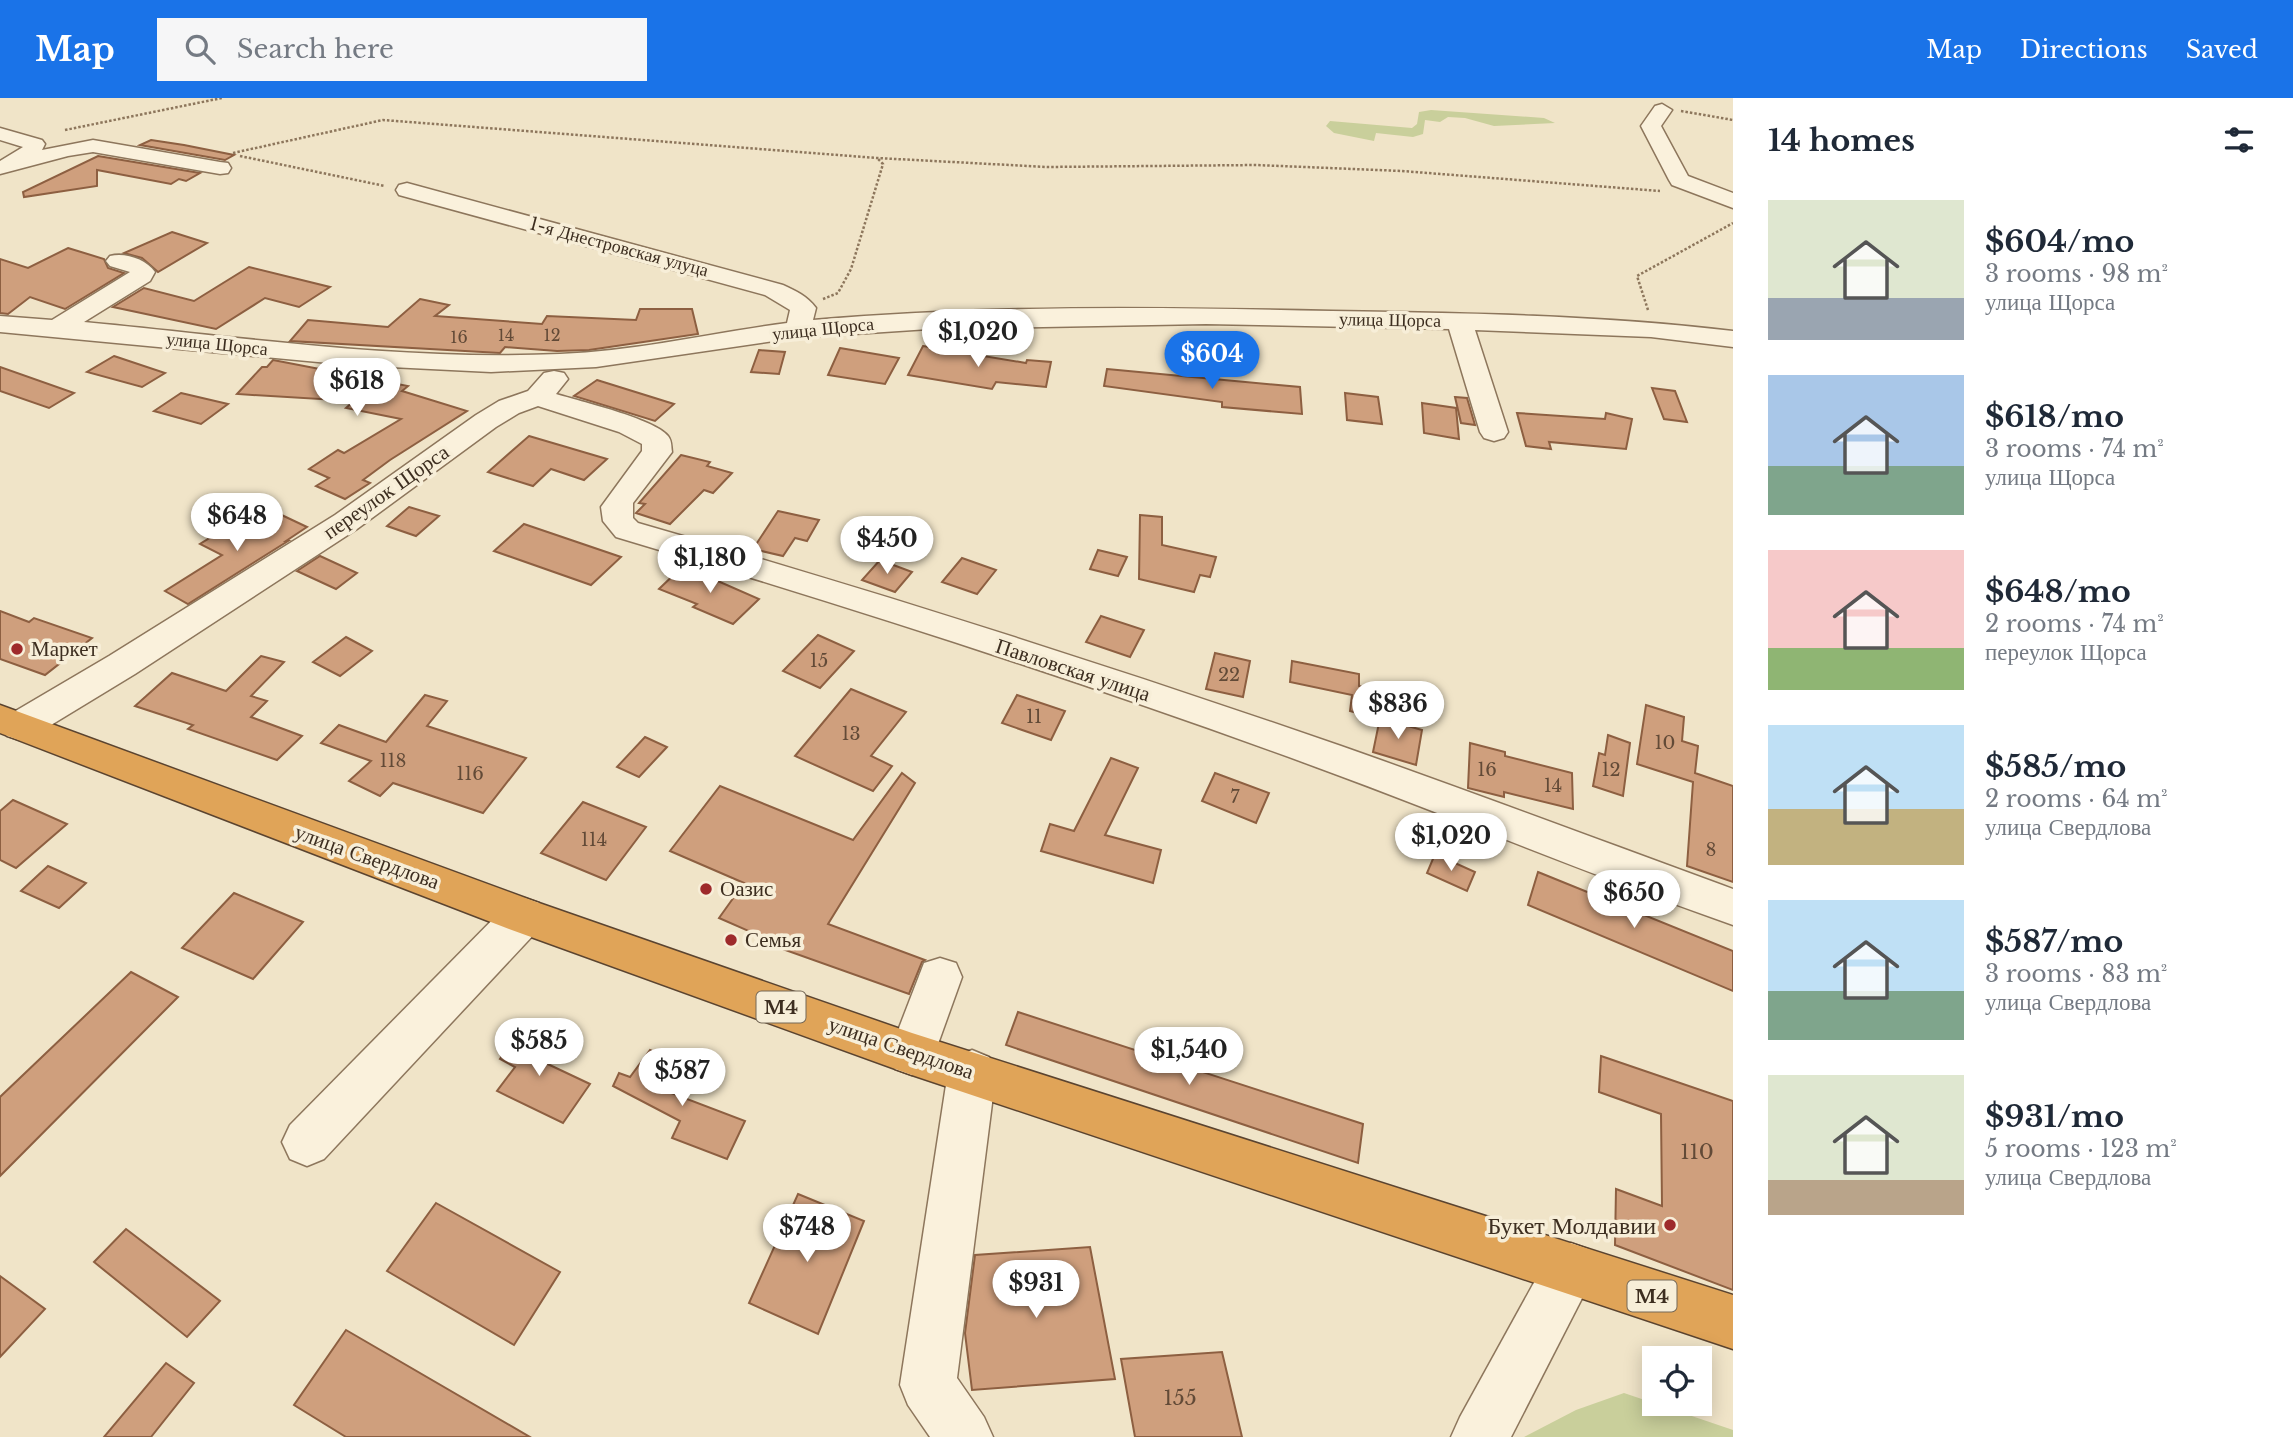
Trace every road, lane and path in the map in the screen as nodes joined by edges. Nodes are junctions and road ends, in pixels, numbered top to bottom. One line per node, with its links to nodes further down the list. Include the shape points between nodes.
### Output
1 (222, 98): 5 (path, via 75,126)
2 (1662, 110): 3 (path); 9 (street, via 1651,126)
3 (1733, 120)
4 (0, 134): 5 (street)
5 (35, 144): 7 (street)
6 (877, 158): 9 (path, via 1047,167 1256,165 1676,192); 10 (path, via 383,120 229,153); 15 (path, via 883,164 851,270 838,293)
7 (6, 166): 8 (street, via 66,150 104,147)
8 (220, 167)
9 (1680, 180): 11 (street)
10 (407, 190): 15 (street, 1-я Днестровская улуца, via 774,290 791,298)
11 (1733, 201)
12 (1733, 223): 19 (path, via 1637,276 1647,300)
13 (118, 261): 18 (street, via 138,267 141,276)
14 (39, 305): 17 (street)
15 (800, 319): 16 (street, улица Щорса); 21 (street, улица Щорса)
16 (1459, 321): 19 (street, улица Щорса); 23 (street)
17 (4, 324): 18 (street, улица Щорса)
18 (57, 328): 21 (street, улица Щорса, via 360,359)
19 (1651, 329): 20 (street, улица Щорса)
20 (1733, 339)
21 (562, 362): 22 (street, переулок Щорса, via 560,372)
22 (538, 397): 24 (street, переулок Щорса, via 486,421 346,522 122,665); 25 (street, Павловская улица, via 629,426 656,440 657,452 618,502 617,522 627,530 809,583 1155,696)
23 (1494, 432)
24 (10, 722): 26 (highway, улица Свердлова / M4)
25 (1733, 907)
26 (524, 916): 28 (highway, улица Свердлова / M4); 30 (street)
27 (940, 977): 28 (street)
28 (912, 1054): 29 (highway, улица Свердлова / M4)
29 (972, 1072): 31 (highway, улица Свердлова / M4); 33 (street, via 928,1385)
30 (307, 1142)
31 (1571, 1269): 32 (highway, улица Свердлова / M4); 34 (street)
32 (1733, 1322)
33 (964, 1437)
34 (1480, 1437)

